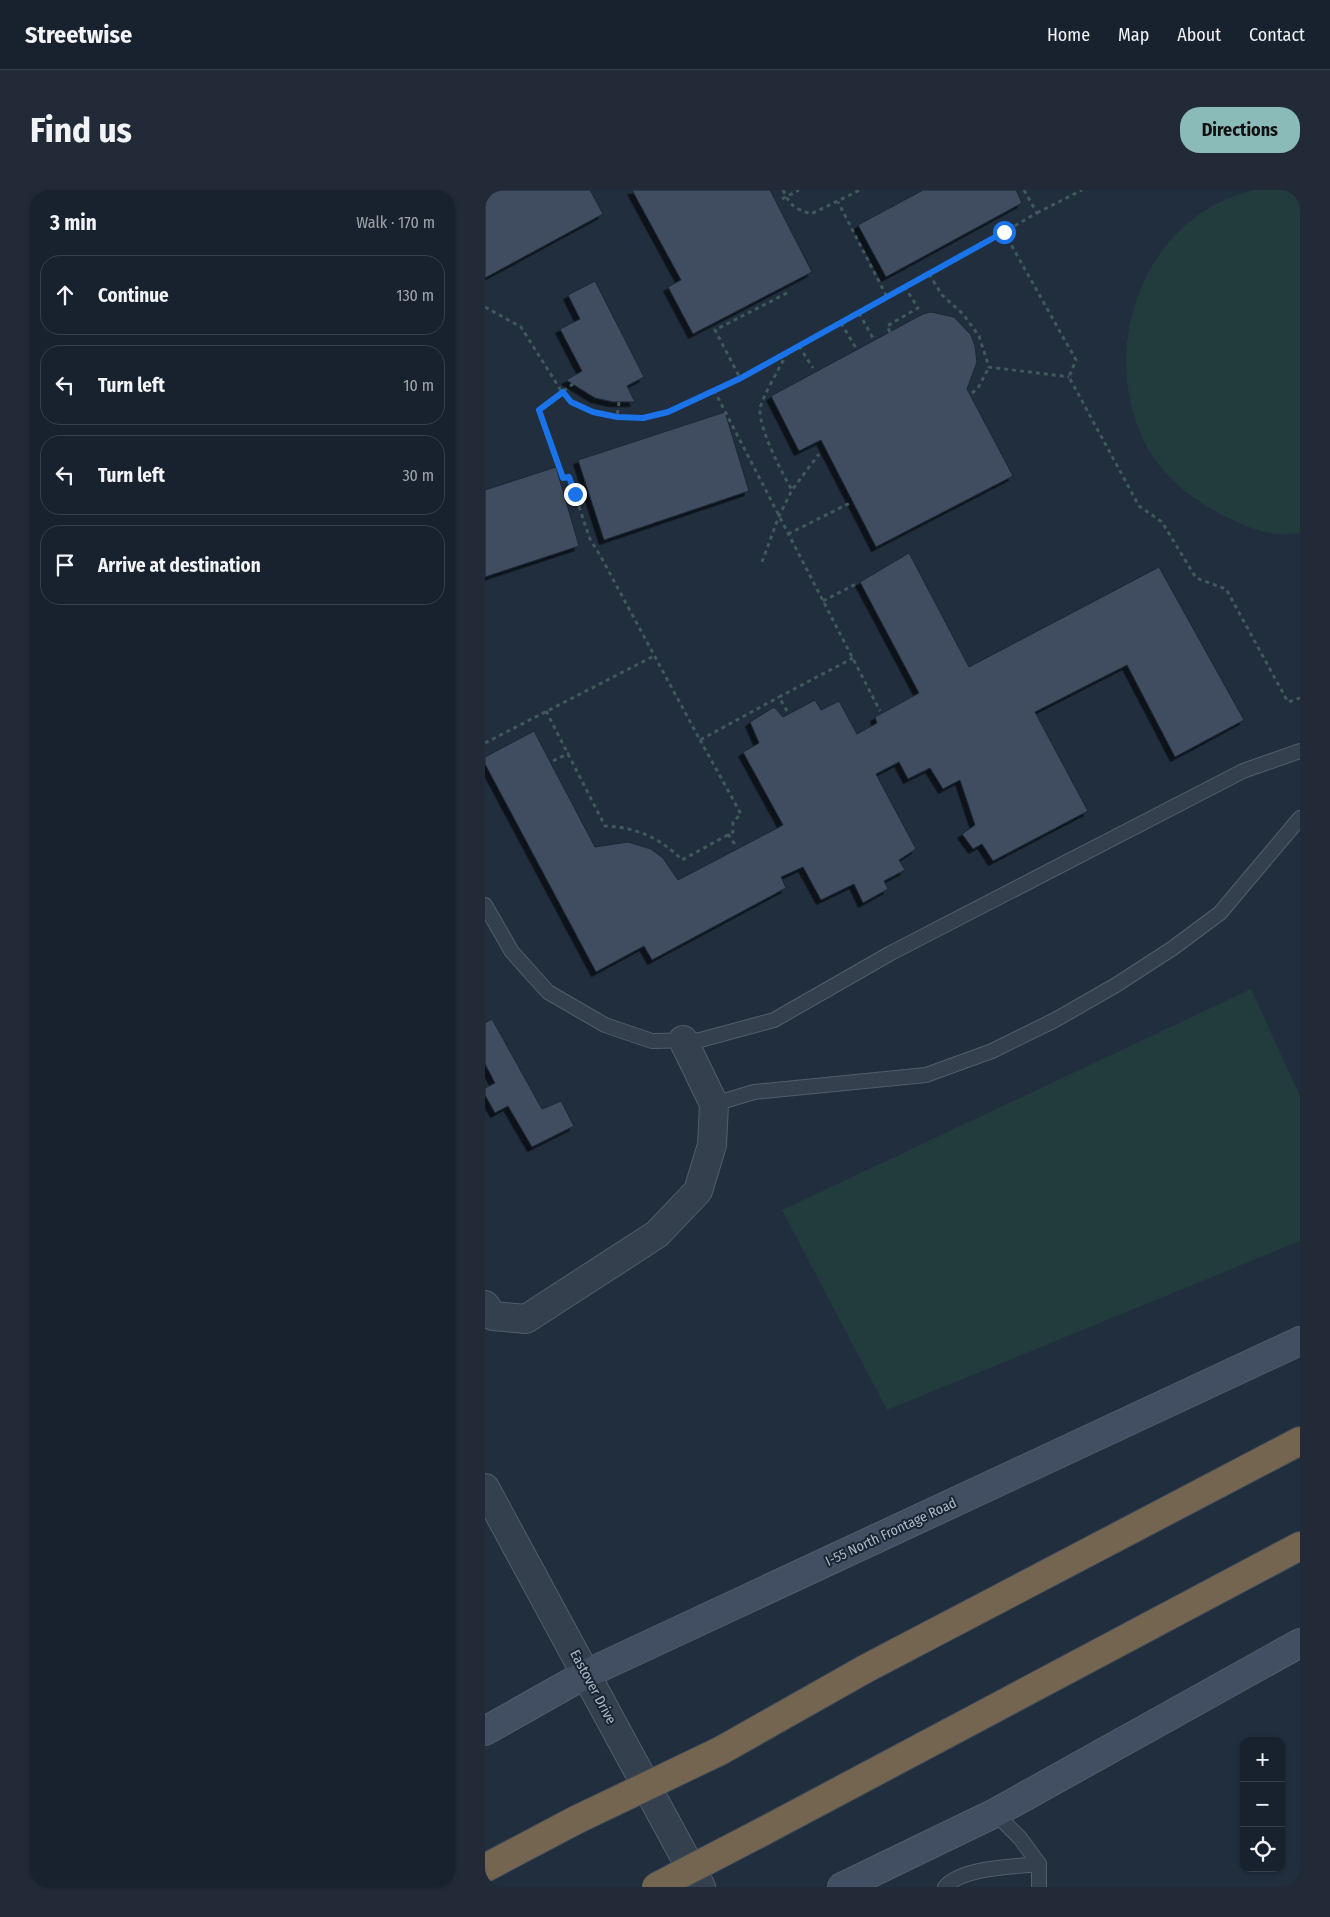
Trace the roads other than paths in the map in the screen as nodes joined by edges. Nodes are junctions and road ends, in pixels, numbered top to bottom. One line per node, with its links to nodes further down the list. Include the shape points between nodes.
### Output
1 (1300, 751): 4 (lane, via 1235,776 891,953 774,1020 700,1040)
2 (1300, 818): 5 (lane, via 1220,914 1116,985 992,1051 926,1075 754,1092)
3 (485, 905): 4 (lane, via 512,952 548,992 615,1028 652,1041)
4 (683, 1040): 5 (street)
5 (714, 1104): 6 (street, via 712,1145 698,1191 657,1234 526,1319 493,1316)
6 (485, 1305)
7 (1300, 1341): 12 (street, I-55 North Frontage Road)
8 (1300, 1441): 15 (highway, bridge, via 867,1668 720,1751)
9 (485, 1488): 12 (street, Eastover Drive)
10 (1300, 1546): 19 (highway, bridge)
11 (1300, 1643): 14 (street)
12 (586, 1674): 13 (street, I-55 North Frontage Road); 20 (street, Eastover Drive)
13 (485, 1731)
14 (995, 1813): 17 (lane, via 1020,1838); 21 (street)
15 (530, 1844): 16 (highway); 18 (highway)
16 (485, 1863)
17 (1039, 1864): 22 (lane, via 983,1870 951,1881); 23 (lane)
18 (485, 1868)
19 (656, 1887)
20 (701, 1887)
21 (842, 1887)
22 (945, 1887)
23 (1039, 1887)

